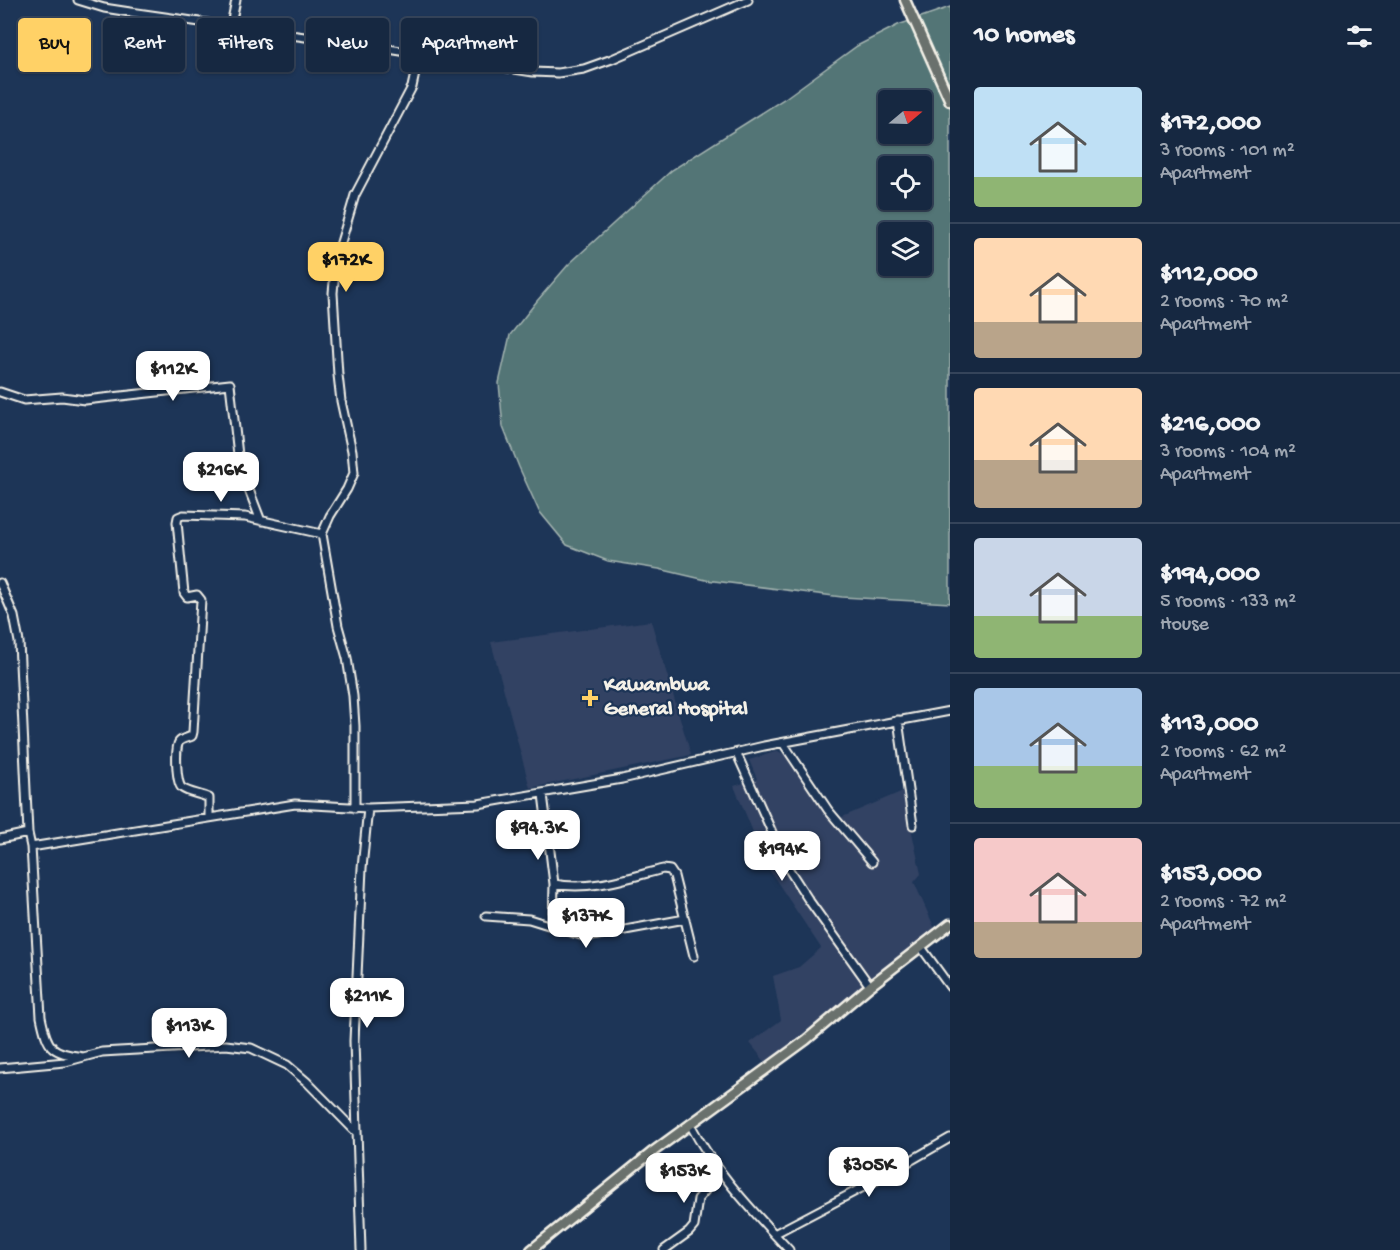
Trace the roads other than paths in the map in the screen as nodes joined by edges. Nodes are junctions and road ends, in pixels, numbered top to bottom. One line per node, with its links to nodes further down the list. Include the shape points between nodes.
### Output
1 (78, 0): 6 (street, via 104,8)
2 (236, 0): 5 (street)
3 (748, 0): 10 (street, via 584,69)
4 (905, 0): 11 (main road)
5 (232, 18)
6 (197, 20)
7 (294, 35): 8 (street)
8 (401, 52)
9 (415, 72): 14 (street, via 412,87 355,195 336,260 333,293 338,375 354,473)
10 (537, 72)
11 (950, 101)
12 (0, 392): 13 (street, via 24,400 85,400 230,384 238,464)
13 (261, 521): 14 (street); 23 (street, via 217,515 177,518 184,593 187,597 198,595 201,600 193,732 178,744 177,781 185,790 209,798)
14 (322, 534): 21 (street, via 353,696)
15 (0, 583): 25 (street, via 14,616 19,642)
16 (950, 711): 17 (street)
17 (898, 720): 18 (street); 24 (street)
18 (783, 743): 19 (street); 28 (street, via 828,810)
19 (737, 754): 20 (street); 36 (street, via 788,868)
20 (543, 794): 22 (street, via 478,804); 29 (street)
21 (354, 808): 22 (street); 23 (street, via 295,804)
22 (368, 808): 41 (street, via 356,994)
23 (208, 818): 27 (street)
24 (913, 825)
25 (28, 833): 26 (street); 27 (street)
26 (0, 839)
27 (31, 847): 38 (street, via 44,1033 56,1051)
28 (872, 862)
29 (554, 884): 31 (street, via 584,887 670,870); 33 (street)
30 (486, 916): 33 (street)
31 (685, 919): 33 (street, via 587,937); 35 (street)
32 (950, 924): 34 (main road)
33 (553, 925)
34 (921, 947): 36 (main road); 37 (street)
35 (694, 956)
36 (870, 986): 40 (main road, via 806,1040)
37 (950, 987)
38 (83, 1057): 39 (street); 41 (street, via 119,1050 226,1045 251,1048 286,1065 308,1082)
39 (0, 1068)
40 (690, 1124): 43 (street); 46 (main road)
41 (357, 1134): 45 (street)
42 (950, 1138): 44 (street)
43 (720, 1173): 44 (street); 47 (street, via 698,1199 694,1226)
44 (774, 1234): 48 (street)
45 (361, 1250)
46 (531, 1250)
47 (664, 1250)
48 (789, 1250)

